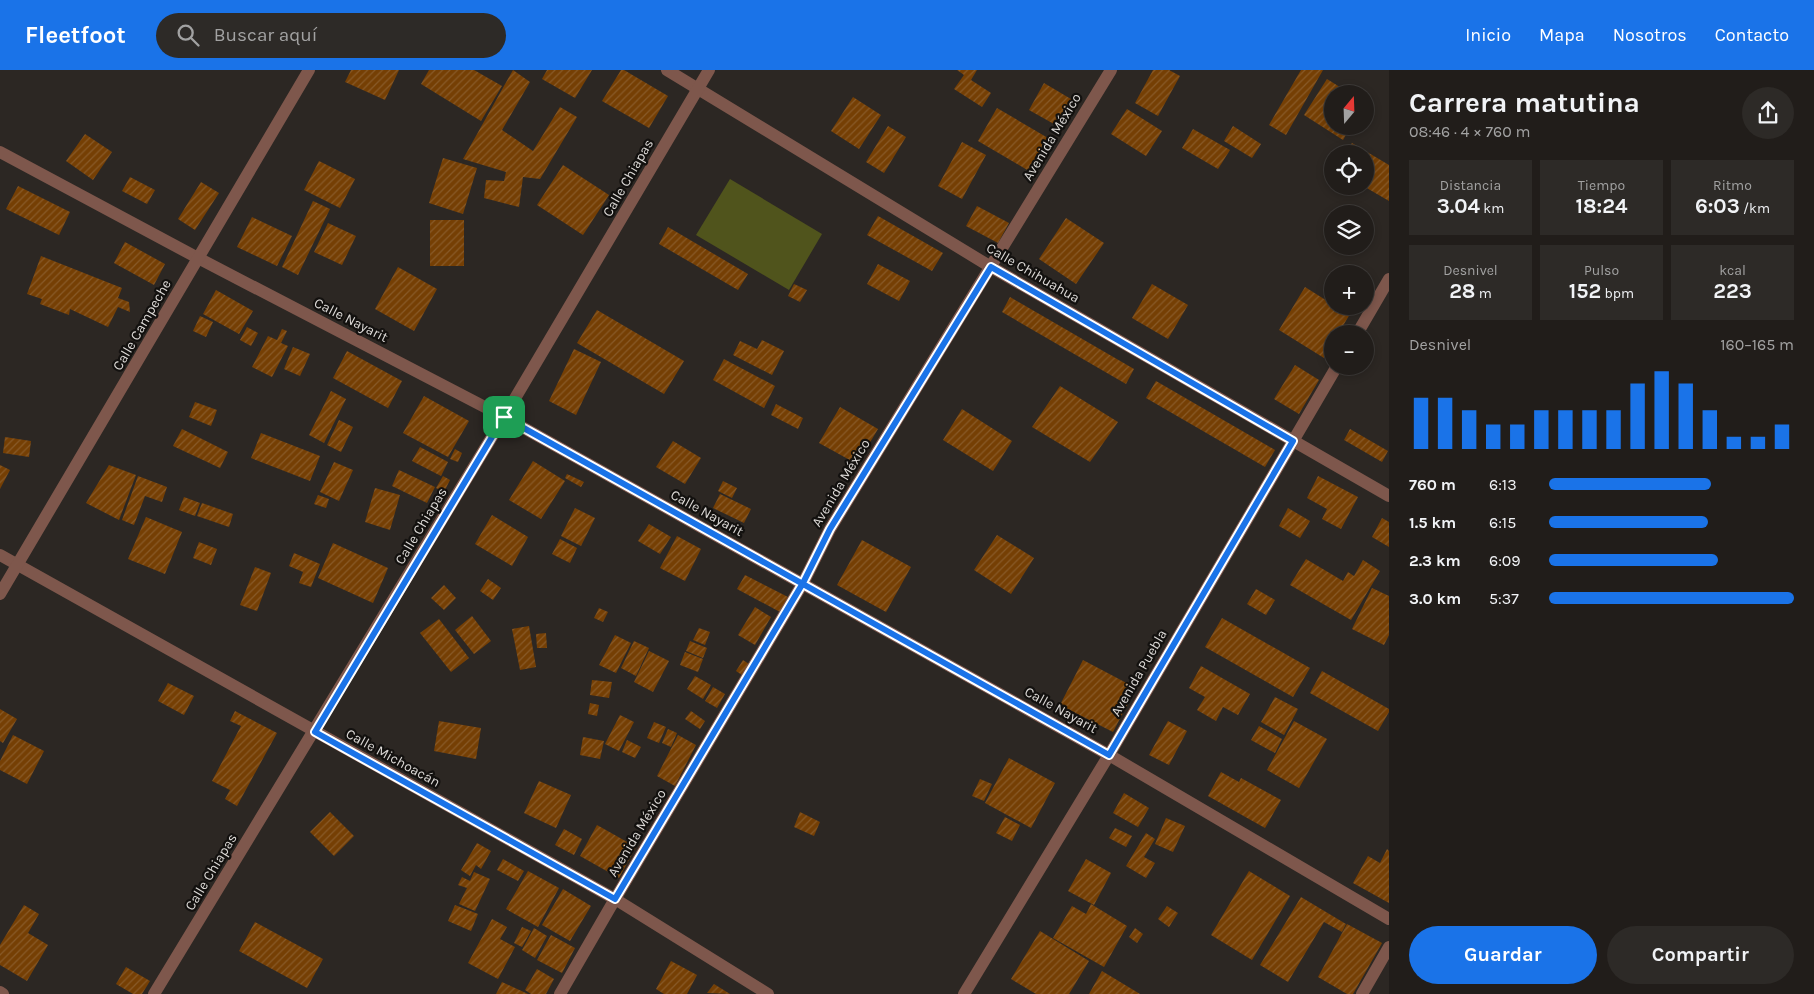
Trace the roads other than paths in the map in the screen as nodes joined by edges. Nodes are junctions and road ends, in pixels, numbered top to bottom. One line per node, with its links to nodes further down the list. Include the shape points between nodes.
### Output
1 (309, 70): 7 (street, Calle Campeche)
2 (667, 70): 5 (street, Calle Chihuahua)
3 (709, 70): 5 (street, Calle Chiapas)
4 (1111, 70): 8 (street, Avenida México)
5 (698, 88): 8 (street, Calle Chihuahua); 12 (street, Calle Chiapas)
6 (0, 152): 7 (street, Calle Nayarit)
7 (198, 258): 12 (street, Calle Nayarit); 16 (street, Calle Campeche)
8 (991, 267): 13 (street, Calle Chihuahua); 17 (street, Avenida México, via 830,529)
9 (1389, 279): 10 (street)
10 (1361, 325)
11 (1332, 375): 13 (street, Avenida Puebla)
12 (504, 417): 17 (street, Calle Nayarit); 19 (street, Calle Chiapas)
13 (1293, 441): 14 (street, Calle Chihuahua); 20 (street, Avenida Puebla)
14 (1389, 496)
15 (0, 555): 16 (street, Calle Michoacán)
16 (18, 566): 18 (street, Calle Campeche); 19 (street, Calle Michoacán)
17 (803, 583): 20 (street, Calle Nayarit); 21 (street, Avenida México)
18 (0, 594)
19 (315, 732): 21 (street, Calle Michoacán); 24 (street, Calle Chiapas)
20 (1109, 755): 22 (street, Calle Nayarit); 27 (street, Avenida Puebla)
21 (615, 899): 25 (street, Avenida México); 26 (street, Calle Michoacán)
22 (1389, 920)
23 (1389, 947): 28 (street)
24 (154, 994)
25 (560, 994)
26 (768, 994)
27 (964, 994)
28 (1362, 994)

